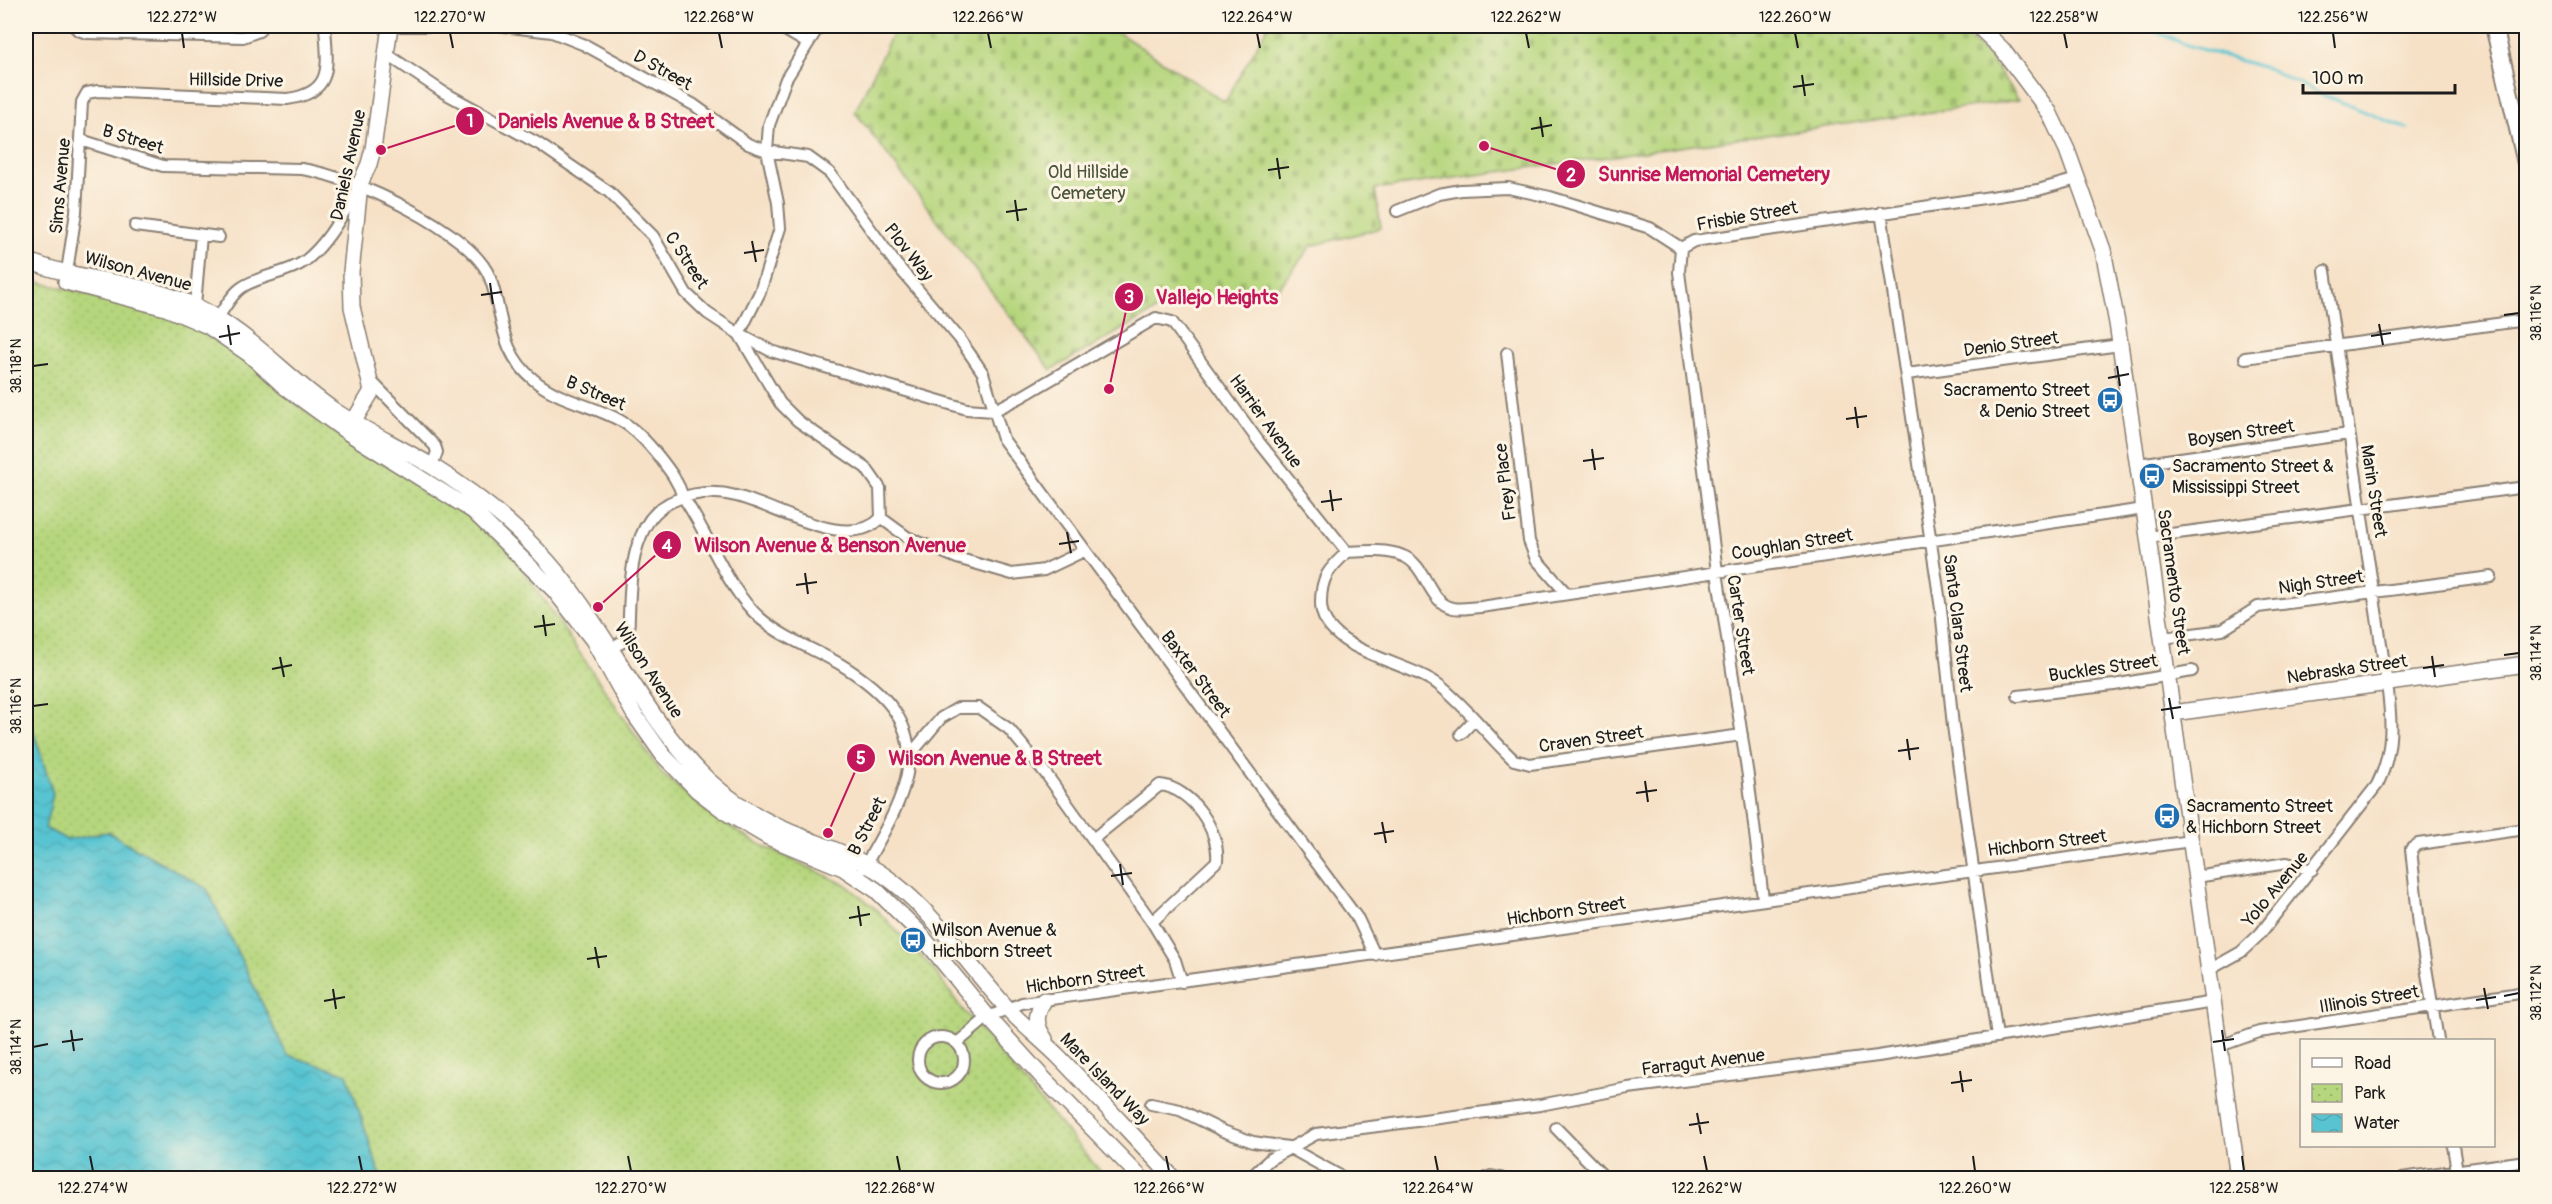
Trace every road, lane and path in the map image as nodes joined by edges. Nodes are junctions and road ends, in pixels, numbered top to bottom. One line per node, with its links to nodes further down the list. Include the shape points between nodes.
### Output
1 (74, 26): 11 (street, via 87,33)
2 (261, 26): 11 (street, via 259,31 243,37)
3 (325, 26): 14 (street, Hillside Drive, via 325,75 318,88 306,97)
4 (390, 26): 5 (street); 13 (main road, Daniels Avenue)
5 (436, 26)
6 (502, 26): 16 (street, D Street, via 552,32 585,45 694,105 748,144)
7 (778, 26): 12 (street)
8 (819, 26): 12 (street)
9 (1978, 26): 18 (main road, Sacramento Street, via 2002,49 2049,112)
10 (2494, 26): 17 (main road)
11 (167, 30)
12 (807, 43): 16 (street, via 774,108)
13 (388, 55): 19 (main road, Daniels Avenue, via 369,164); 33 (street, C Street, via 443,92 539,144 609,192 653,236 686,293)
14 (87, 93): 15 (street, Sims Avenue, via 82,102)
15 (81, 140): 19 (street, B Street, via 163,166 302,169); 29 (street, Sims Avenue)
16 (767, 151): 33 (street, via 780,228 760,292); 40 (street, Plov Way, via 808,157 830,173 983,373)
17 (2526, 163)
18 (2077, 179): 21 (street, Frisbie Street, via 2038,190); 34 (main road, Sacramento Street, via 2103,250)
19 (360, 184): 31 (street, via 324,242 312,254 291,269 238,290); 39 (main road, Daniels Avenue, via 352,252 352,307); 46 (street, B Street, via 463,243 481,259 491,279 504,338 520,365 533,380 552,392 632,428 678,481)
20 (1397, 211): 25 (street, Frisbie Street, via 1439,194 1495,187 1550,197 1650,228)
21 (1881, 212): 25 (street, Frisbie Street, via 1694,241); 38 (street, Santa Clara Street)
22 (135, 226): 23 (street)
23 (201, 235): 24 (street); 30 (street)
24 (219, 237)
25 (1681, 248): 54 (street, Carter Street, via 1679,272)
26 (26, 260): 29 (main road, Wilson Avenue)
27 (26, 270): 29 (main road, Wilson Avenue)
28 (2325, 271): 35 (street, Marin Street)
29 (66, 277): 30 (main road, Wilson Avenue, via 141,288); 41 (main road, Wilson Avenue, via 166,308 208,326 249,354 285,387)
30 (195, 306): 31 (main road, Wilson Avenue)
31 (218, 317): 41 (main road, Wilson Avenue, via 258,346)
32 (2526, 320): 35 (street)
33 (739, 334): 40 (street, C Street, via 771,351 967,409); 49 (street, via 780,403 798,421 866,468 880,488)
34 (2120, 345): 38 (street, Denio Street); 43 (main road, Sacramento Street)
35 (2336, 346): 37 (street); 42 (street, Marin Street)
36 (1507, 353): 57 (street, Frey Place, via 1528,541 1536,559)
37 (2245, 358)
38 (1907, 374): 51 (street, Santa Clara Street)
39 (372, 382): 41 (main road, via 370,397); 44 (street, Daniels Avenue, via 434,444 437,452)
40 (993, 411): 52 (street, Baxter Street, via 1003,439); 53 (street, Harrier Avenue, via 1156,318 1172,322 1259,442)
41 (350, 427): 44 (main road, Wilson Avenue); 59 (main road, Wilson Avenue, via 473,511 554,590)
42 (2349, 434): 43 (street, Boysen Street); 48 (street, Marin Street)
43 (2138, 464): 47 (main road, Sacramento Street)
44 (432, 466): 59 (main road, Wilson Avenue, via 484,502 538,550 582,605)
45 (2526, 487): 48 (street)
46 (683, 497): 49 (street, via 707,492 738,496 838,531 866,530); 59 (street, via 666,504 648,521 641,535 636,549 628,639); 70 (street, B Street, via 734,587 752,608 783,634 839,664 886,698 899,714)
47 (2144, 509): 50 (main road, Sacramento Street); 51 (street, Coughlan Street)
48 (2360, 509): 50 (street); 56 (street, Marin Street)
49 (881, 518): 52 (street, via 907,537 957,558 1012,574 1044,570)
50 (2148, 537): 58 (main road, Sacramento Street)
51 (1931, 540): 54 (street, Coughlan Street); 74 (street, Santa Clara Street)
52 (1084, 551): 80 (street, Baxter Street, via 1358,919)
53 (1347, 552): 57 (street, Coughlan Street, via 1403,555 1415,563 1435,594 1454,608); 67 (street, Craven Street, via 1321,584 1321,608 1330,628 1343,640 1438,684)
54 (1717, 572): 57 (street, Coughlan Street); 69 (street, Carter Street)
55 (2491, 577): 56 (street, Nigh Street)
56 (2373, 591): 58 (street, Nigh Street, via 2258,607 2222,630); 63 (street, Marin Street)
57 (1566, 594)
58 (2163, 638): 62 (main road, Sacramento Street)
59 (606, 651): 76 (main road, Wilson Avenue, via 677,747 709,781 738,803)
60 (2526, 664): 63 (main road, Nebraska Street)
61 (2192, 671): 62 (street, Buckles Street)
62 (2168, 676): 64 (street, Buckles Street); 65 (main road, Sacramento Street)
63 (2387, 684): 65 (main road, Nebraska Street); 66 (street, Marin Street)
64 (2018, 696)
65 (2173, 713): 73 (main road, Sacramento Street)
66 (2391, 717): 75 (street, Yolo Avenue, via 2392,742 2378,785)
67 (1474, 720): 68 (street); 69 (street, Craven Street, via 1514,760 1530,764)
68 (1461, 734)
69 (1742, 735): 78 (street, Carter Street)
70 (910, 755): 72 (street, via 941,718 958,708 979,708 1010,729); 76 (street, B Street, via 907,784)
71 (2526, 830): 86 (street, via 2418,844 2410,849)
72 (1093, 839): 79 (street); 79 (street, via 1160,785 1172,786 1185,794 1212,829 1217,861)
73 (2191, 841): 74 (street, Hichborn Street); 77 (main road, Sacramento Street)
74 (1972, 870): 78 (street, Hichborn Street); 89 (street, Santa Clara Street)
75 (2312, 870): 77 (street, via 2287,863); 81 (street, Yolo Avenue, via 2260,934 2241,952)
76 (862, 871): 87 (main road, Wilson Avenue, via 907,894); 88 (main road, Wilson Avenue, via 917,930)
77 (2196, 877): 81 (main road, Sacramento Street)
78 (1763, 899): 80 (street, Hichborn Street)
79 (1152, 922): 82 (street, via 1175,960)
80 (1375, 955): 82 (street, Hichborn Street)
81 (2209, 970): 84 (main road, Sacramento Street)
82 (1182, 982): 85 (street, Hichborn Street)
83 (2526, 992): 86 (street, Illinois Street)
84 (2208, 998): 89 (street, Farragut Avenue, via 2124,1017); 91 (main road, Sacramento Street)
85 (1044, 1000): 87 (street, Hichborn Street); 93 (main road, via 1036,1027)
86 (2432, 1006): 90 (street); 91 (street, Illinois Street)
87 (1007, 1008): 88 (street, Hichborn Street); 93 (main road, Mare Island Way)
88 (988, 1017): 92 (street, Hichborn Street); 100 (main road)
89 (1996, 1037): 96 (street, Farragut Avenue, via 1628,1088 1540,1106 1353,1128 1316,1134)
90 (2438, 1039)
91 (2219, 1040): 107 (main road, Sacramento Street)
92 (957, 1043): 92 (street, via 944,1037 922,1046 918,1064 928,1080 947,1083 962,1071 964,1057)
93 (1056, 1054): 101 (main road, Mare Island Way)
94 (1151, 1104): 96 (street, via 1180,1110 1253,1142)
95 (1557, 1128): 106 (street)
96 (1288, 1147): 102 (street, Farragut Avenue); 103 (street)
97 (2453, 1147): 99 (street)
98 (2526, 1161): 99 (street)
99 (2457, 1175): 108 (street)
100 (1141, 1179)
101 (1173, 1179)
102 (1250, 1179)
103 (1344, 1179)
104 (1486, 1179): 105 (street)
105 (1501, 1179)
106 (1605, 1179)
107 (2238, 1179)
108 (2402, 1179)

